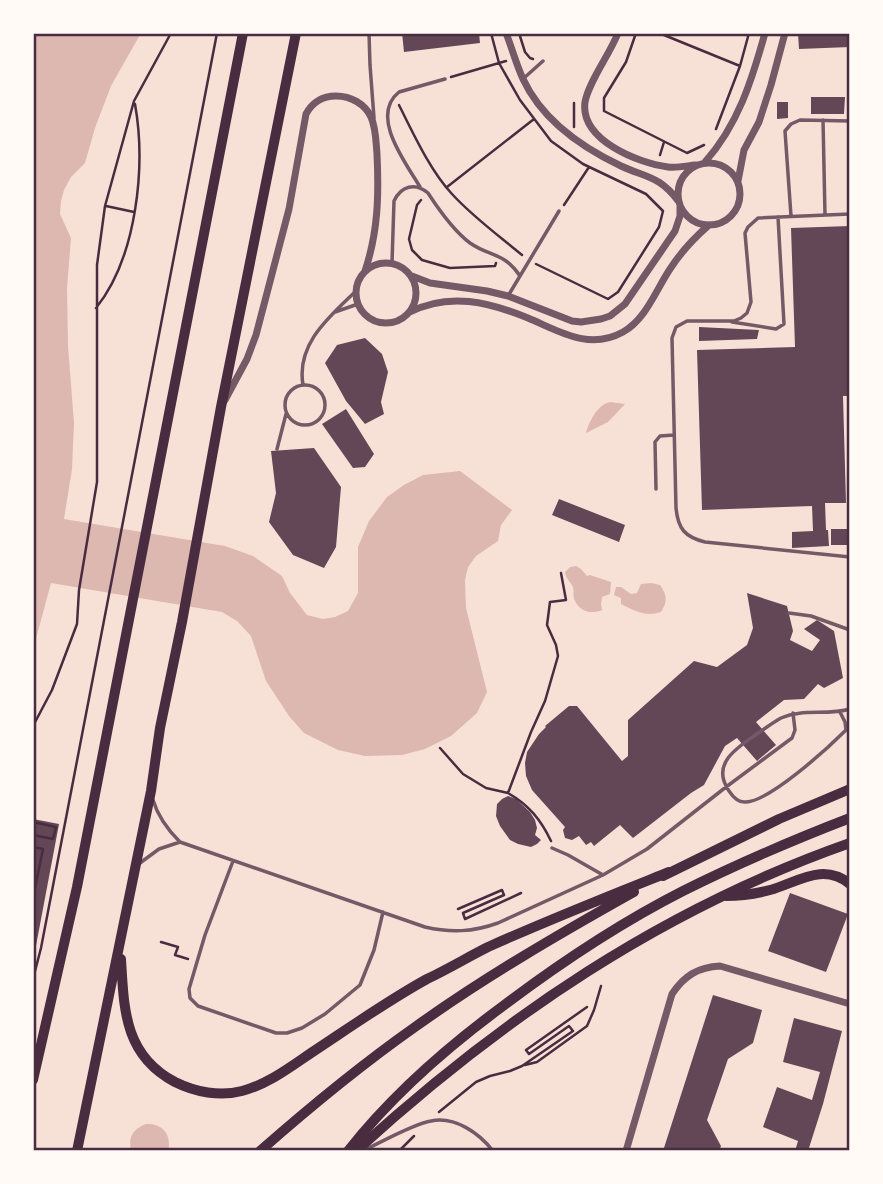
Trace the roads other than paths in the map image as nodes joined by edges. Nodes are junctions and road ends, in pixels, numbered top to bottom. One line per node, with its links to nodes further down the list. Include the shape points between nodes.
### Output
1 (243, 33): 64 (main road, via 77,887)
2 (296, 33): 36 (main road)
3 (369, 33): 13 (lane)
4 (506, 33): 10 (street)
5 (618, 33): 15 (street, via 585,102 592,130 629,155 658,165)
6 (765, 33): 14 (street, via 739,110 719,147)
7 (785, 33): 16 (street, via 759,122 744,150)
8 (543, 61): 10 (lane)
9 (445, 79): 17 (lane, via 399,92 388,106 389,127)
10 (523, 79): 18 (street, via 540,106 567,134 602,157 656,179)
11 (822, 120): 12 (lane); 21 (lane); 23 (lane, via 796,121 785,131)
12 (850, 121)
13 (374, 129): 26 (street, via 377,219); 36 (street, via 364,107 346,97 327,97 310,106 256,335)
14 (705, 162): 15 (street); 16 (street, via 728,168)
15 (695, 165): 18 (street, via 680,181)
16 (738, 182): 24 (street, via 741,194 735,211 721,223)
17 (420, 187): 25 (lane, via 404,188 394,201); 28 (lane, via 466,239 512,264)
18 (679, 205): 24 (street, via 689,218); 30 (street, via 674,231 625,304 610,316 572,321)
19 (559, 211): 28 (lane)
20 (850, 214): 21 (lane)
21 (825, 215): 23 (lane)
22 (778, 216): 23 (lane); 34 (lane, via 758,218 748,227 750,307 741,318); 34 (lane, via 784,324 776,329)
23 (791, 216)
24 (709, 225): 32 (street, via 678,257 638,321 605,339 574,338 501,308 458,300 433,302)
25 (392, 263): 26 (street); 27 (street)
26 (365, 271): 29 (street)
27 (412, 276): 30 (street); 32 (street, via 417,294)
28 (520, 276): 30 (lane)
29 (356, 291): 31 (street); 33 (lane)
30 (508, 296)
31 (358, 304): 32 (street, via 368,317 384,323); 33 (lane)
32 (410, 312)
33 (333, 313): 35 (lane, via 311,338 304,354)
34 (726, 322): 38 (lane, via 687,321 673,331)
35 (303, 385): 37 (lane, via 287,396); 37 (lane, via 322,394 323,414 305,425)
36 (220, 407): 50 (main road)
37 (286, 414): 39 (lane)
38 (674, 435): 40 (lane, via 660,436 654,442); 41 (lane, via 677,517 687,535 705,542)
39 (278, 449)
40 (656, 489)
41 (850, 557)
42 (789, 613): 43 (lane)
43 (850, 629)
44 (850, 709): 45 (lane)
45 (840, 712): 46 (lane); 47 (lane)
46 (793, 713): 48 (lane, via 792,738); 48 (lane, via 729,755)
47 (848, 730): 48 (lane, via 789,780 754,801 740,802)
48 (726, 787): 58 (lane, via 647,849)
49 (848, 788): 57 (main road)
50 (151, 791): 52 (lane, via 159,815); 56 (main road)
51 (850, 818): 67 (main road, via 682,892 544,976 451,1046 392,1100)
52 (180, 842): 55 (lane); 56 (lane, via 159,849)
53 (850, 843): 60 (main road)
54 (552, 848): 58 (lane)
55 (233, 861): 61 (lane); 61 (lane, via 189,994 198,1006 268,1031 295,1031 360,985)
56 (134, 870): 62 (main road)
57 (669, 872): 62 (main road, via 486,948 422,982 270,1080 223,1094 186,1087 159,1072 135,1043 125,1013); 66 (main road, via 540,945 416,1026 339,1083)
58 (603, 875): 61 (lane, via 498,923 469,931 439,930)
59 (850, 884): 60 (main road, via 838,876 821,874 755,894)
60 (718, 897): 68 (main road, via 555,992 454,1066)
61 (383, 912)
62 (120, 942): 65 (main road)
63 (850, 1004): 73 (street, via 720,966 687,976 672,994)
64 (33, 1080)
65 (76, 1151)
66 (260, 1151)
67 (348, 1151)
68 (356, 1151)
69 (362, 1151): 70 (lane, via 431,1121 464,1126)
70 (493, 1151)
71 (562, 1151): 72 (lane)
72 (568, 1151)
73 (626, 1151)

